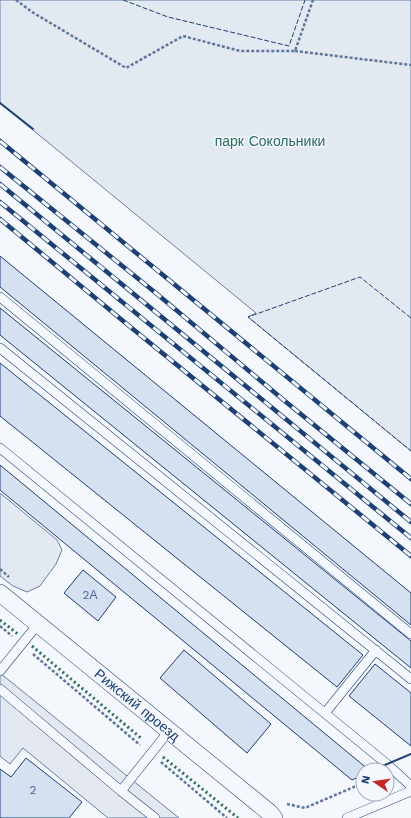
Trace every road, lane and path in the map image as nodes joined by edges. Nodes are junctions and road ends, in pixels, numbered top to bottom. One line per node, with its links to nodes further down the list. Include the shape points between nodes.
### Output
1 (16, 0): 3 (path, via 126,68 183,36 240,51)
2 (313, 0): 3 (path)
3 (295, 51): 4 (path)
4 (411, 65)
5 (0, 297): 11 (lane)
6 (0, 348): 13 (lane)
7 (0, 448): 17 (lane)
8 (0, 593): 9 (street, Рижский проезд)
9 (38, 624): 12 (lane); 18 (street, Рижский проезд)
10 (0, 626): 12 (path)
11 (411, 634)
12 (22, 644): 14 (lane); 19 (path)
13 (376, 650): 15 (lane); 17 (lane)
14 (0, 671)
15 (411, 678)
16 (0, 689): 22 (lane)
17 (325, 713): 20 (lane)
18 (169, 731): 19 (lane); 27 (street, Рижский проезд)
19 (150, 753): 22 (lane); 26 (path)
20 (411, 786)
21 (355, 787): 24 (path, via 305,808)
22 (121, 790): 25 (lane)
23 (411, 791): 28 (lane)
24 (286, 804)
25 (155, 818)
26 (227, 818)
27 (274, 818)
28 (347, 818)

